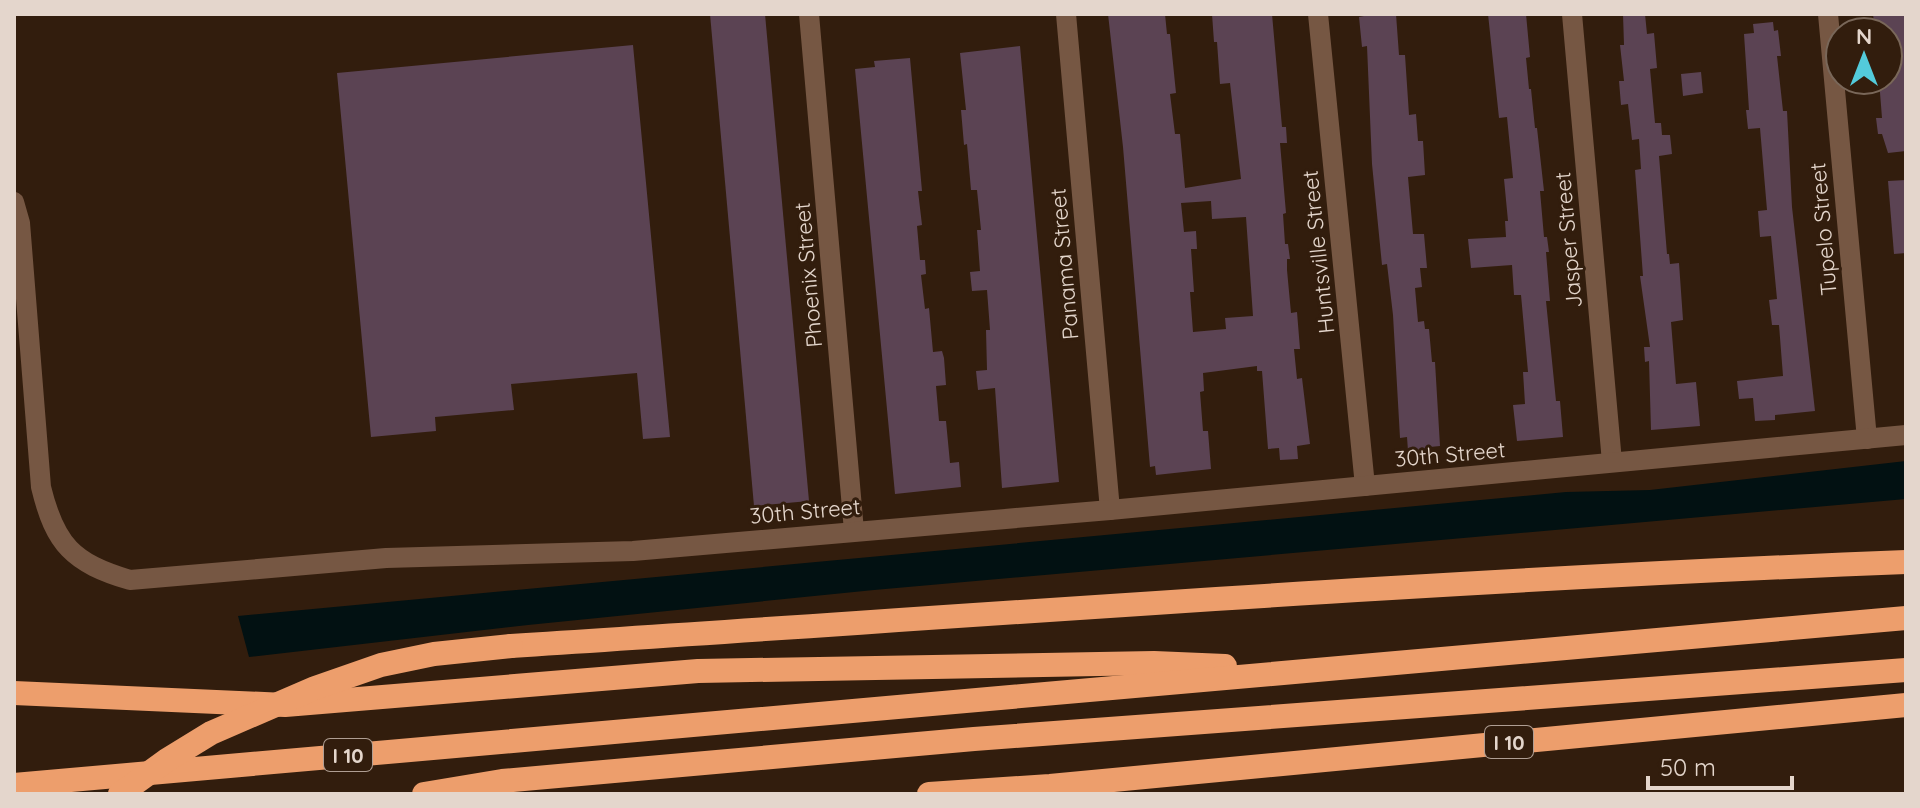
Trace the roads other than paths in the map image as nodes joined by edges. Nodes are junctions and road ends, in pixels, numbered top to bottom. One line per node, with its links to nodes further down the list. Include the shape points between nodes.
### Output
1 (809, 14): 12 (street, Phoenix Street)
2 (1066, 14): 11 (street, Panama Street)
3 (1318, 14): 10 (street, Huntsville Street)
4 (1572, 14): 9 (street, Jasper Street)
5 (1828, 14): 8 (street, Tupelo Street)
6 (14, 202): 12 (street, 30th Street, via 41,487 48,517 63,543 96,570 130,580 153,579 386,558 633,551)
7 (1906, 435): 8 (street, 30th Street)
8 (1867, 439): 9 (street, 30th Street)
9 (1612, 462): 10 (street, 30th Street)
10 (1365, 486): 11 (street, 30th Street)
11 (1110, 510): 12 (street, 30th Street)
12 (854, 531)
13 (1906, 562): 21 (highway, bridge, via 1260,597 434,654 381,665 253,713 211,733)
14 (1906, 618): 15 (highway, I 10)
15 (1308, 670): 17 (highway, via 1154,663 698,671 285,705); 19 (highway, I 10, bridge)
16 (1906, 670): 22 (highway, via 1219,720 502,781)
17 (14, 693)
18 (1906, 705): 20 (highway, I 10)
19 (14, 785)
20 (1043, 790): 23 (highway, I 10)
21 (120, 794)
22 (424, 794)
23 (929, 794)

